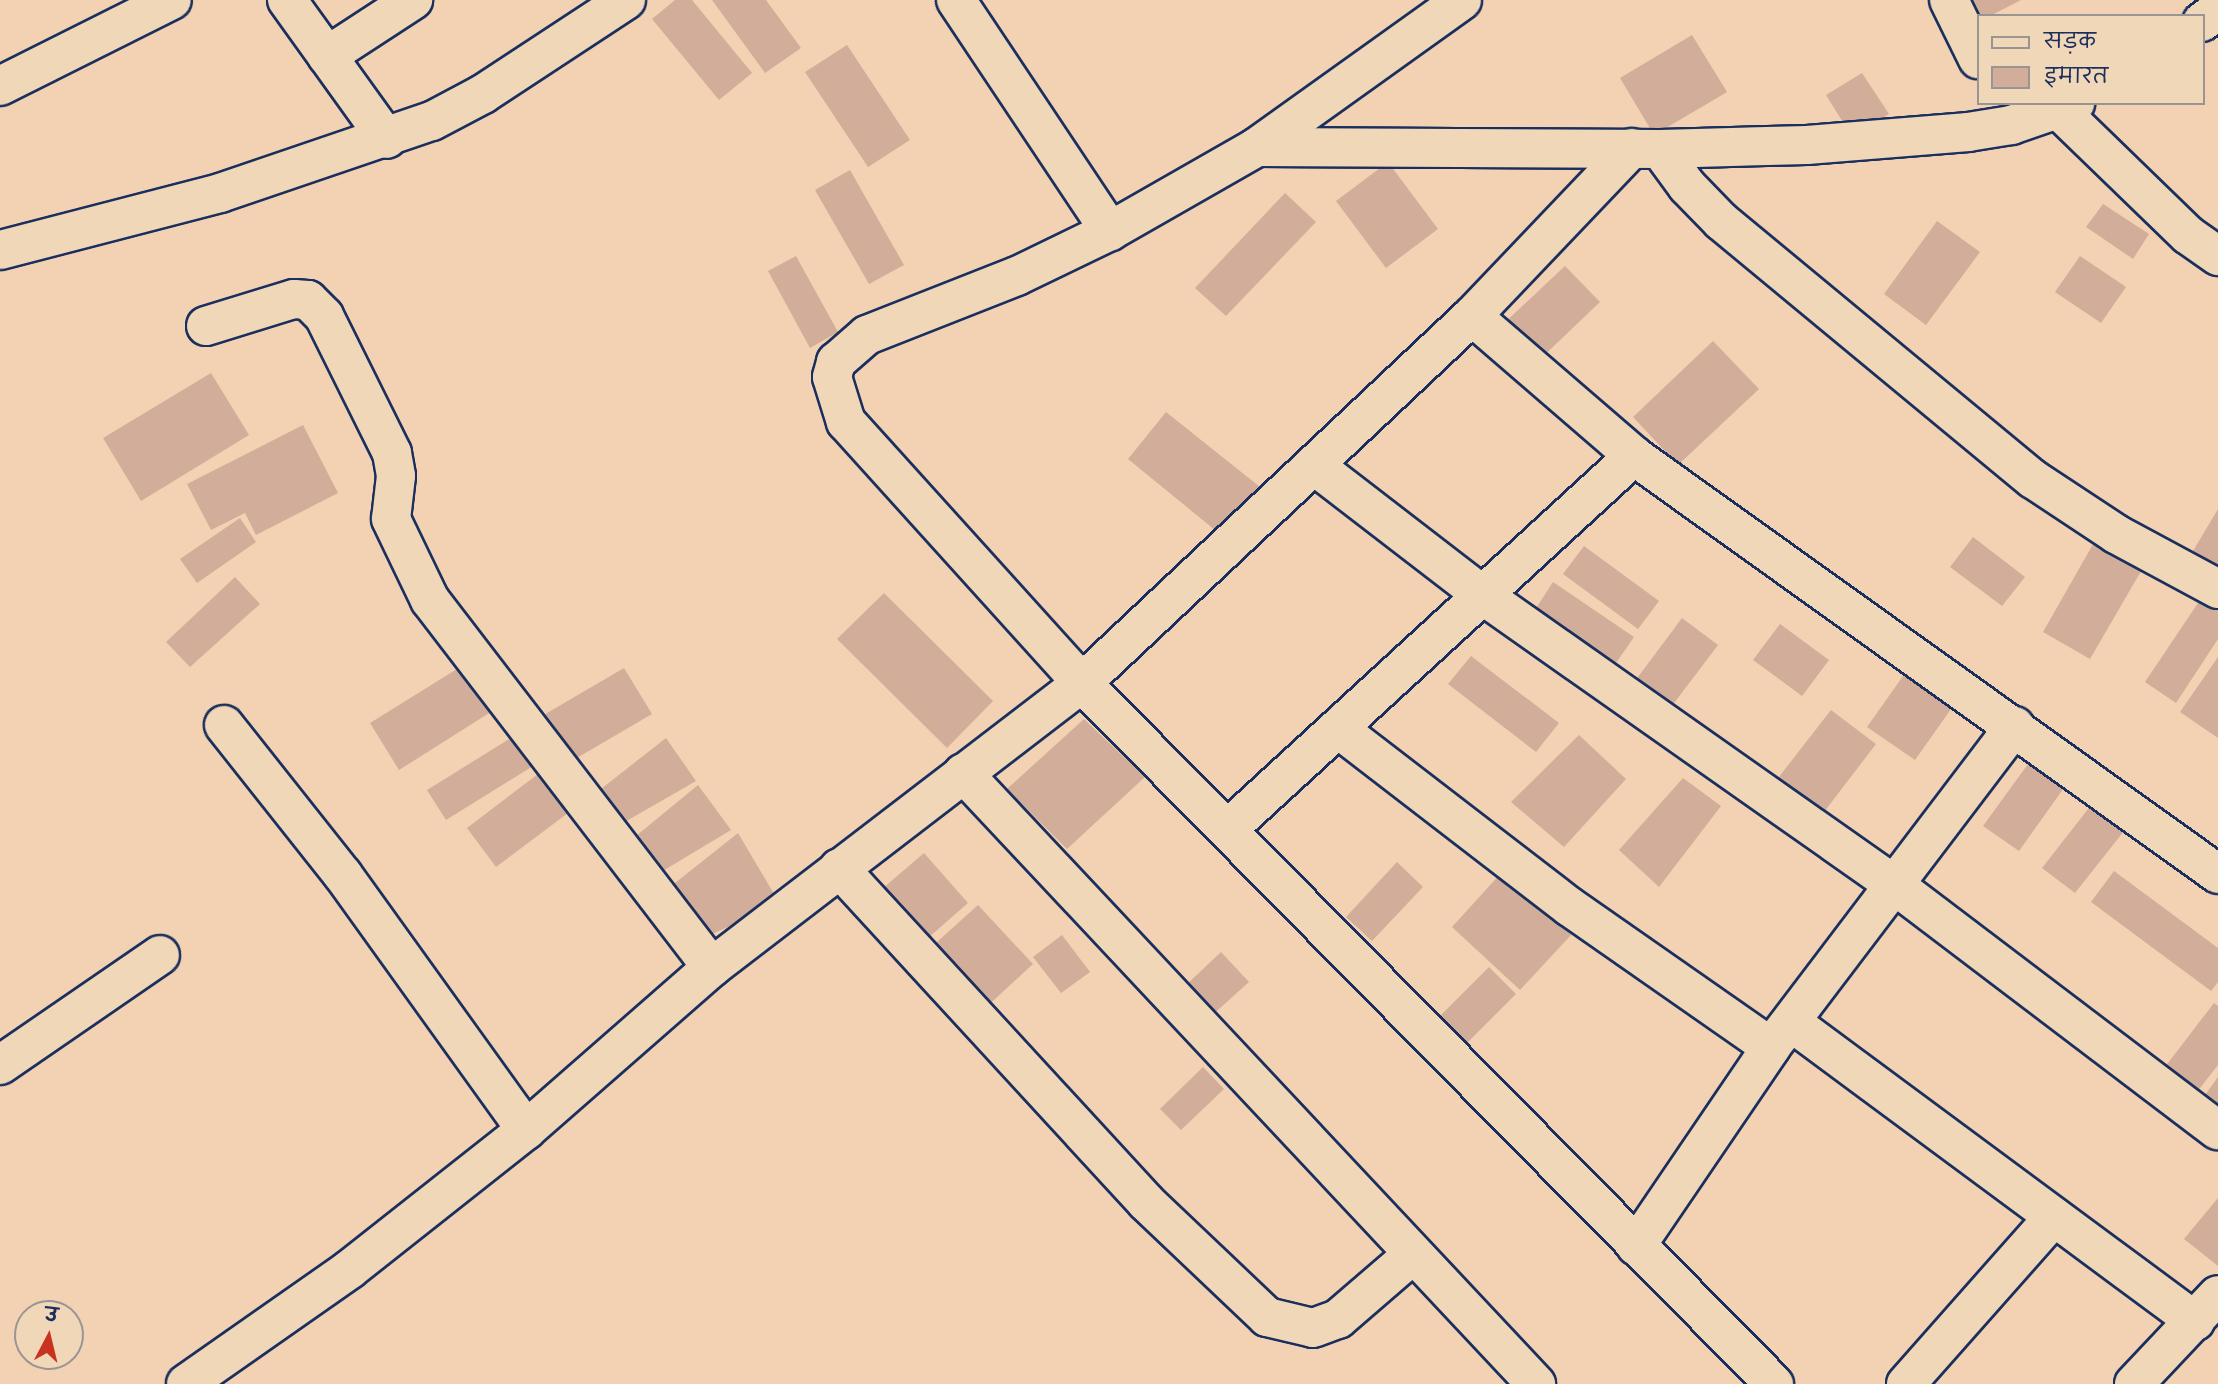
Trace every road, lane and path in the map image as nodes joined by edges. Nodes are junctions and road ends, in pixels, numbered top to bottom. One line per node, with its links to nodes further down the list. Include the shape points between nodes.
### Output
1 (172, 0): 10 (street)
2 (287, 0): 9 (street)
3 (413, 0): 9 (street)
4 (626, 0): 13 (street, via 483,94)
5 (956, 0): 16 (street)
6 (1462, 0): 14 (street)
7 (1949, 0): 8 (street)
8 (1976, 55)
9 (327, 56): 13 (street)
10 (0, 86)
11 (2067, 107): 12 (street); 18 (street, via 2188,235)
12 (2006, 114): 15 (street, via 1925,138)
13 (387, 139): 17 (street, via 220,193)
14 (1257, 147): 15 (street); 16 (street)
15 (1646, 148): 19 (street); 23 (street, via 1721,220 2034,479 2116,534)
16 (1110, 231): 25 (street, via 1017,276 867,335 836,362 832,377 846,422)
17 (0, 250)
18 (2218, 256)
19 (1472, 316): 21 (street); 22 (street)
20 (206, 326): 35 (street, via 294,299 308,300 324,316 392,453 396,476 393,527 430,600)
21 (1634, 456): 24 (street); 27 (street)
22 (1315, 466): 24 (street); 25 (street)
23 (2218, 589)
24 (1481, 594): 28 (street); 33 (street)
25 (1082, 683): 29 (street); 30 (street)
26 (224, 725): 38 (street, via 343,876)
27 (2015, 726): 32 (street); 33 (street)
28 (1340, 730): 30 (street); 36 (street, via 1570,908)
29 (963, 773): 31 (street); 42 (street)
30 (1229, 828): 41 (street)
31 (839, 868): 35 (street); 42 (street, via 1146,1202 1267,1317 1313,1328 1338,1318)
32 (2218, 874)
33 (1896, 886): 36 (street); 39 (street)
34 (160, 955): 37 (street)
35 (712, 967): 38 (street)
36 (1781, 1034): 40 (street); 41 (street)
37 (0, 1065)
38 (526, 1130): 44 (street, via 350,1269)
39 (2218, 1130)
40 (2054, 1217): 43 (street); 47 (street)
41 (1636, 1246): 46 (street)
42 (1411, 1256): 45 (street)
43 (2206, 1308): 48 (street)
44 (186, 1384)
45 (1536, 1384)
46 (1774, 1384)
47 (1906, 1384)
48 (2134, 1384)

